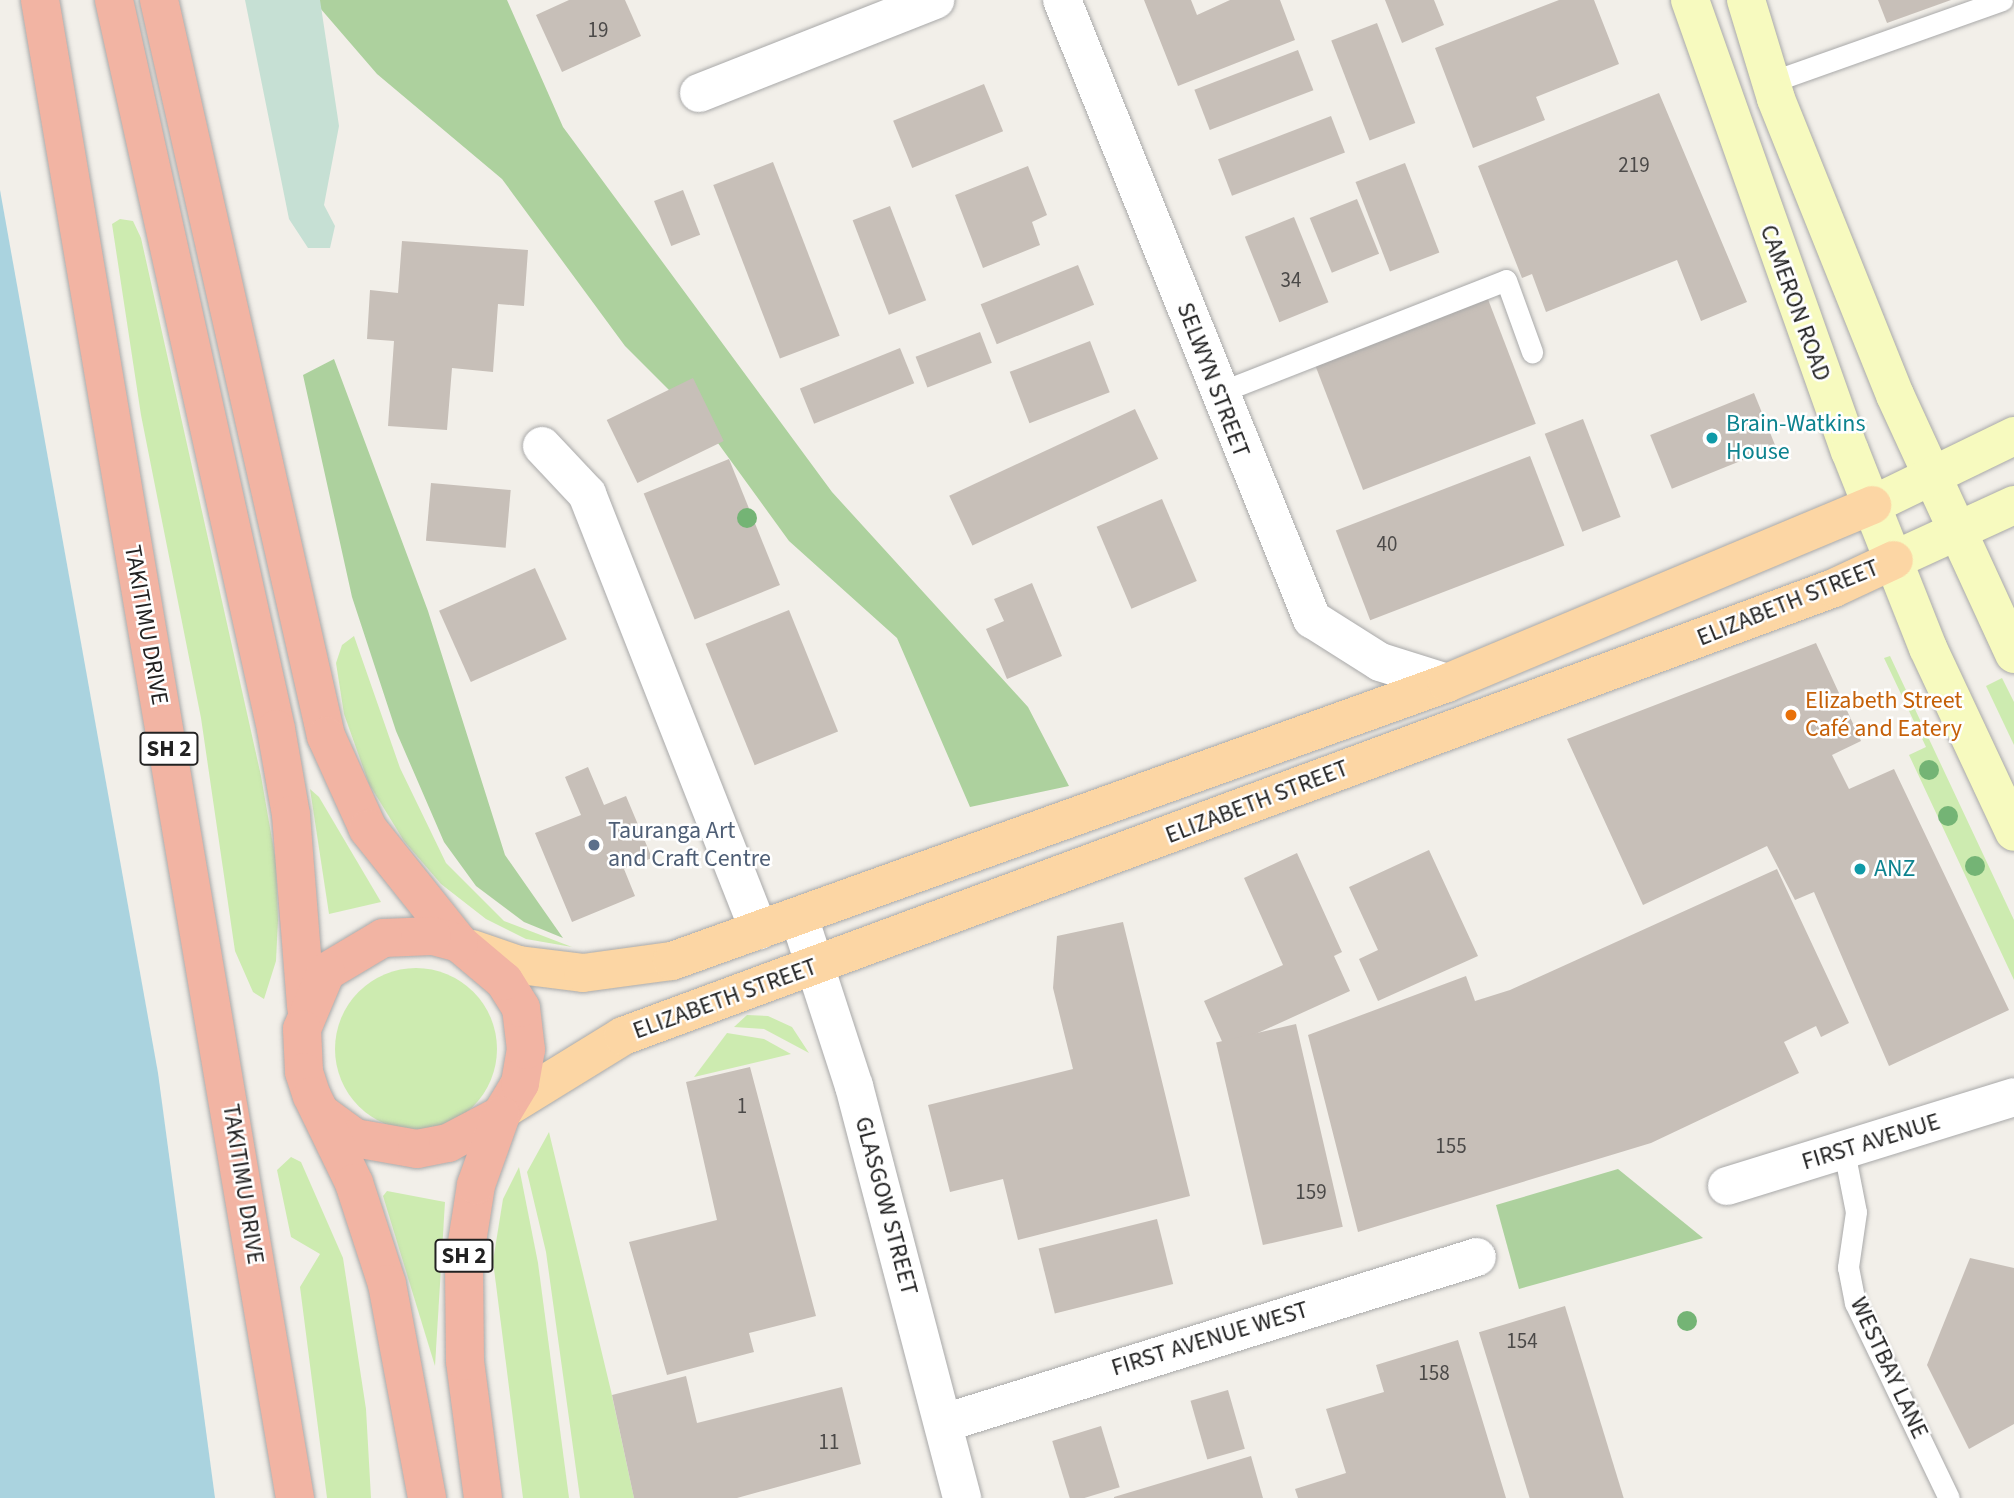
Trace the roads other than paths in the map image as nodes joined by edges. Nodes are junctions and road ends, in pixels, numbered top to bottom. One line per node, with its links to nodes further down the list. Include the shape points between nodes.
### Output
1 (40, 0): 35 (highway, TAKITIMU DRIVE / SH 2)
2 (114, 0): 27 (highway, via 276,729 292,828)
3 (159, 0): 25 (highway, SH 2, via 330,748 384,855)
4 (935, 0): 10 (street)
5 (1062, 0): 12 (street, SELWYN STREET)
6 (1690, 0): 16 (main road, CAMERON ROAD, via 1781,268)
7 (1746, 0): 9 (main road)
8 (2002, 0): 9 (lane)
9 (1771, 82): 15 (main road)
10 (699, 93)
11 (1532, 352): 12 (lane, via 1506,280)
12 (1218, 393): 21 (street, SELWYN STREET, via 1291,578 1312,619 1380,662)
13 (2014, 436): 15 (main road, ELIZABETH STREET)
14 (542, 446): 24 (street, via 587,494)
15 (1934, 478): 16 (main road, ELIZABETH STREET); 18 (main road)
16 (1872, 505): 19 (main road, CAMERON ROAD); 21 (main road, ELIZABETH STREET)
17 (2014, 505): 18 (main road, ELIZABETH STREET)
18 (1958, 531): 19 (main road, ELIZABETH STREET); 20 (main road)
19 (1894, 560): 22 (main road, CAMERON ROAD); 26 (main road, ELIZABETH STREET, via 1834,588)
20 (2014, 654)
21 (1447, 683): 23 (main road, ELIZABETH STREET)
22 (2014, 832)
23 (799, 917): 24 (main road, ELIZABETH STREET); 26 (street, GLASGOW STREET)
24 (759, 930): 25 (main road, ELIZABETH STREET, via 672,961 583,973 519,965)
25 (466, 946): 27 (highway, via 406,935 365,945 326,972); 29 (highway, SH 2, via 521,1008 526,1050 520,1083)
26 (816, 966): 29 (main road, ELIZABETH STREET, via 623,1036); 34 (street, GLASGOW STREET)
27 (306, 1007): 30 (highway, via 304,1072)
28 (2014, 1097): 31 (street, FIRST AVENUE)
29 (503, 1111): 30 (highway, via 448,1143 417,1150 355,1138); 37 (highway, SH 2, via 476,1185 464,1261 465,1361)
30 (321, 1113): 36 (highway, via 354,1183 387,1284)
31 (1844, 1150): 32 (street, FIRST AVENUE); 39 (lane, WESTBAY LANE, via 1856,1212 1848,1266 1855,1303)
32 (1727, 1186)
33 (1477, 1257): 34 (street, FIRST AVENUE WEST)
34 (944, 1423): 38 (street, GLASGOW STREET)
35 (295, 1498)
36 (427, 1498)
37 (483, 1498)
38 (962, 1498)
39 (1950, 1498)

